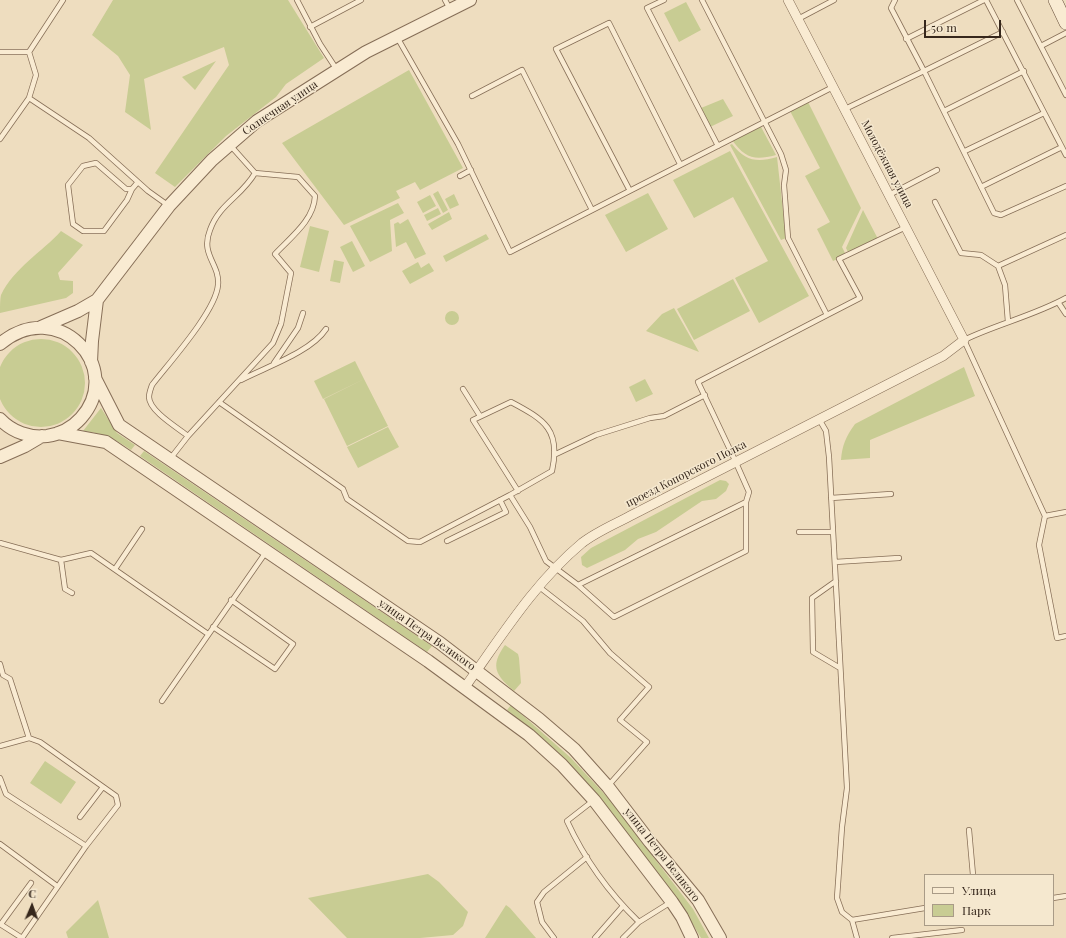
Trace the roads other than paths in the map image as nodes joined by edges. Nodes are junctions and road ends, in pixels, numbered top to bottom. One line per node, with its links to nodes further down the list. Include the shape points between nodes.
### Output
1 (63, 0): 23 (lane)
2 (297, 0): 16 (lane)
3 (361, 0): 16 (lane)
4 (470, 0): 13 (street, Солнечная улица)
5 (664, 0): 37 (lane, via 647,8)
6 (702, 0): 34 (lane)
7 (788, 0): 14 (street, Молодёжная улица)
8 (834, 0): 14 (lane)
9 (895, 0): 20 (lane, via 891,8)
10 (985, 0): 17 (lane); 20 (lane)
11 (1017, 0): 21 (lane)
12 (1055, 0): 15 (main road)
13 (448, 5): 19 (street, Солнечная улица)
14 (798, 19): 27 (street, Молодёжная улица)
15 (1066, 23)
16 (310, 27): 24 (lane)
17 (1003, 32): 25 (lane); 26 (lane)
18 (1066, 33): 21 (lane)
19 (397, 37): 24 (street, Солнечная улица); 42 (lane)
20 (906, 39): 25 (lane)
21 (1041, 46): 28 (lane)
22 (0, 52): 23 (lane)
23 (29, 52): 30 (lane, via 36,75)
24 (337, 70): 36 (street, Солнечная улица, via 257,121)
25 (924, 71): 31 (lane); 32 (lane)
26 (1024, 72): 32 (lane); 33 (lane)
27 (833, 87): 31 (street, Молодёжная улица); 34 (lane)
28 (1066, 95)
29 (472, 96): 54 (lane, via 522,70)
30 (28, 98): 35 (lane); 46 (lane, via 89,138)
31 (845, 109): 51 (street, Молодёжная улица)
32 (944, 111): 39 (lane)
33 (1044, 113): 38 (lane); 39 (lane)
34 (764, 122): 37 (lane); 63 (lane, via 781,154 786,170 784,185 788,238)
35 (0, 138)
36 (229, 144): 44 (lane); 53 (street, Солнечная улица)
37 (718, 146): 41 (lane)
38 (1062, 146): 40 (lane); 48 (lane)
39 (965, 151): 48 (lane)
40 (1066, 155)
41 (680, 164): 50 (lane); 50 (lane, via 609,23 556,49)
42 (471, 170): 45 (lane); 54 (lane, via 510,252)
43 (937, 170): 51 (lane)
44 (255, 173): 74 (lane, via 298,177 315,196 314,207 308,219 275,254 291,273 281,324 273,343); 83 (lane, via 250,182 216,215 209,232 208,255 217,272 218,286 206,315 152,384 149,398 152,406 162,417)
45 (460, 176)
46 (138, 182): 49 (lane); 53 (lane)
47 (1066, 186): 48 (lane, via 1001,215 994,213)
48 (981, 187)
49 (132, 189): 49 (lane, via 126,189 96,163 83,166 68,185 73,224 83,231 104,231)
50 (629, 189): 54 (lane)
51 (889, 195): 55 (street, Молодёжная улица)
52 (935, 202): 57 (lane, via 961,253 981,255)
53 (168, 206): 59 (street, Солнечная улица)
54 (592, 210)
55 (906, 227): 63 (lane, via 840,260 860,298); 69 (street, Молодёжная улица)
56 (1066, 234): 57 (lane)
57 (998, 266): 64 (lane, via 1005,285)
58 (1066, 298): 60 (lane)
59 (97, 300): 65 (street, Солнечная улица); 71 (street)
60 (1058, 302): 62 (lane); 64 (lane, via 1026,317)
61 (302, 313): 72 (lane, via 298,328)
62 (1066, 314)
63 (827, 315): 76 (lane, via 698,382)
64 (1008, 322): 69 (lane)
65 (41, 327): 68 (street); 71 (street, via 57,330 72,337 84,348)
66 (326, 329): 72 (lane, via 321,338)
67 (0, 331): 68 (street)
68 (17, 332): 70 (street)
69 (964, 340): 80 (street, проезд Копорского Полка, via 943,356); 95 (lane)
70 (0, 344)
71 (92, 363): 73 (street)
72 (274, 363): 74 (lane)
73 (95, 378): 81 (street, via 94,394 88,408 78,421); 86 (street, улица Петра Великого, via 119,425)
74 (238, 382): 77 (lane)
75 (463, 389): 78 (lane)
76 (704, 395): 84 (lane, via 664,416 596,435); 87 (lane)
77 (219, 402): 83 (lane); 92 (lane, via 343,489 347,499 408,541 420,542)
78 (480, 416): 84 (lane, via 511,402 533,414 547,427 554,439); 88 (lane, via 473,420)
79 (0, 419): 82 (street, via 21,433)
80 (819, 419): 87 (street, проезд Копорского Полка); 91 (lane, via 826,431 828,444)
81 (58, 433): 82 (street); 101 (street, улица Петра Великого, via 106,442)
82 (42, 436): 85 (street)
83 (188, 436): 86 (lane)
84 (556, 454): 88 (lane, via 552,471)
85 (0, 457)
86 (170, 459): 117 (street, улица Петра Великого)
87 (736, 463): 93 (lane, via 749,492); 105 (street, проезд Копорского Полка, via 584,542)
88 (518, 491): 90 (lane)
89 (891, 494): 91 (lane)
90 (510, 495): 92 (lane); 105 (lane, via 530,527 546,562)
91 (831, 498): 98 (lane)
92 (500, 500): 99 (lane, via 506,512)
93 (746, 502): 108 (lane); 108 (lane, via 746,551 621,614 614,617)
94 (1066, 512): 95 (lane)
95 (1045, 516): 114 (lane, via 1039,545 1057,638)
96 (142, 529): 106 (lane)
97 (799, 532): 98 (lane)
98 (833, 532): 104 (lane)
99 (447, 541)
100 (0, 543): 103 (lane)
101 (266, 551): 111 (lane); 119 (street, улица Петра Великого)
102 (899, 558): 104 (lane)
103 (61, 560): 106 (lane, via 91,553); 110 (lane, via 65,589)
104 (835, 562): 107 (lane)
105 (554, 568): 108 (lane); 109 (street, проезд Копорского Полка)
106 (115, 569): 113 (lane)
107 (836, 582): 116 (lane); 116 (lane, via 812,598 813,652)
108 (578, 585)
109 (538, 586): 117 (street, проезд Копорского Полка); 125 (lane, via 583,622 610,653 649,687 620,720 647,742)
110 (72, 594)
111 (231, 600): 112 (lane); 112 (lane, via 293,644 276,669)
112 (212, 627): 113 (lane)
113 (208, 634): 120 (lane)
114 (1066, 636)
115 (0, 664): 118 (lane)
116 (840, 668): 140 (lane, via 846,788 837,898 842,912)
117 (477, 670): 119 (street, проезд Копорского Полка); 125 (street, улица Петра Великого, via 574,749)
118 (1, 675): 121 (lane, via 10,679)
119 (465, 687): 126 (street, улица Петра Великого, via 529,736 562,765)
120 (162, 701)
121 (29, 738): 122 (lane); 124 (lane, via 40,742)
122 (0, 746)
123 (0, 778): 130 (lane, via 6,794)
124 (103, 787): 127 (lane); 130 (lane, via 116,796 118,805)
125 (608, 787): 150 (street, улица Петра Великого, via 698,900)
126 (594, 800): 131 (lane, via 567,821); 137 (street, улица Петра Великого)
127 (80, 817)
128 (969, 830): 132 (lane)
129 (0, 844): 134 (lane)
130 (86, 846): 134 (lane)
131 (587, 857): 138 (lane); 146 (lane, via 544,892 537,902 542,922)
132 (973, 874)
133 (31, 883): 142 (lane)
134 (57, 886): 145 (lane)
135 (1066, 896): 136 (lane)
136 (1054, 898)
137 (672, 902): 141 (lane); 149 (street, улица Петра Великого)
138 (623, 906): 141 (lane); 147 (lane)
139 (924, 908): 140 (lane)
140 (852, 920): 151 (lane)
141 (639, 922): 148 (lane)
142 (1, 924): 145 (lane)
143 (962, 930): 144 (lane)
144 (913, 937): 152 (lane)
145 (22, 938)
146 (554, 938)
147 (595, 938)
148 (624, 938)
149 (692, 938)
150 (720, 938)
151 (857, 938)
152 (892, 938)

